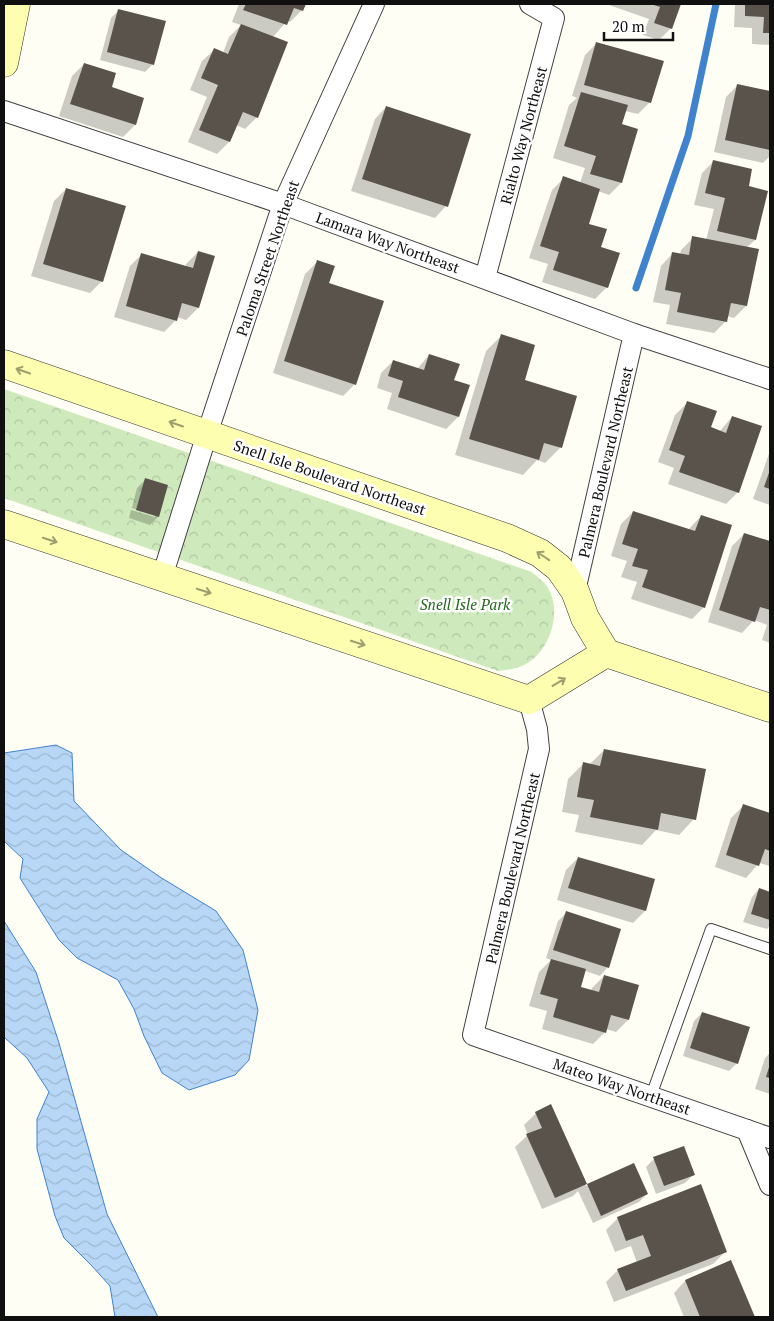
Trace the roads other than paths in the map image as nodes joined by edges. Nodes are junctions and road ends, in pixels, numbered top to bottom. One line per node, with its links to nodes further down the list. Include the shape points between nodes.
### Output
1 (16, 4): 4 (street)
2 (374, 4): 6 (street, Paloma Street Northeast)
3 (530, 4): 7 (street, Rialto Way Northeast, via 554,18)
4 (4, 63)
5 (4, 111): 6 (street, Lamara Way Northeast)
6 (283, 204): 7 (street, Lamara Way Northeast); 11 (street, Paloma Street Northeast)
7 (485, 278): 8 (street, Lamara Way Northeast)
8 (634, 334): 10 (street, Lamara Way Northeast); 14 (street, Palmera Boulevard Northeast)
9 (4, 364): 11 (street, Snell Isle Boulevard Northeast, one-way to 9)
10 (770, 379)
11 (207, 434): 13 (street, Paloma Street Northeast); 14 (street, Snell Isle Boulevard Northeast, one-way to 11, via 559,568 540,553 507,538)
12 (4, 524): 13 (street, one-way to 13)
13 (162, 577): 16 (street, one-way to 16)
14 (575, 591): 15 (street, Snell Isle Boulevard Northeast, via 585,618)
15 (606, 653): 16 (street, one-way to 15); 17 (street)
16 (529, 700): 19 (street, Palmera Boulevard Northeast, via 539,749)
17 (770, 708)
18 (770, 949): 20 (lane, via 711,929)
19 (473, 1035): 20 (street, Mateo Way Northeast)
20 (651, 1096): 21 (street, Mateo Way Northeast)
21 (747, 1130): 22 (street, Mateo Way Northeast); 23 (street)
22 (770, 1138)
23 (770, 1185)

